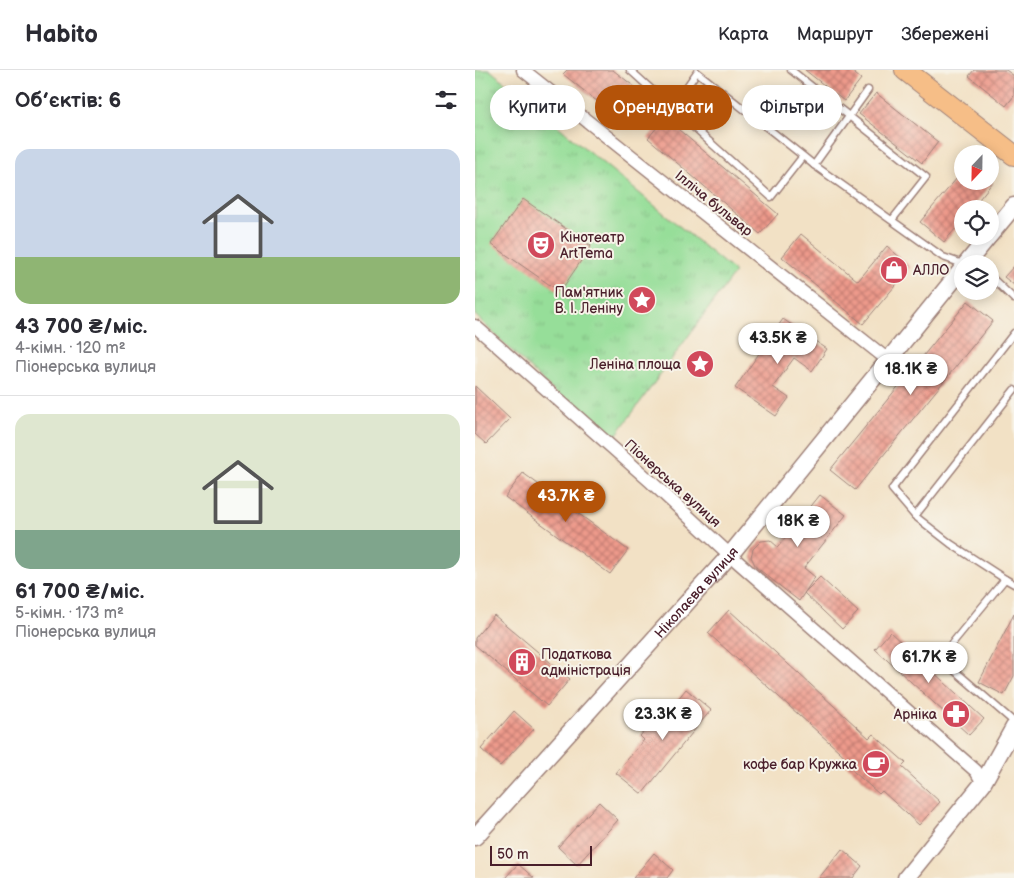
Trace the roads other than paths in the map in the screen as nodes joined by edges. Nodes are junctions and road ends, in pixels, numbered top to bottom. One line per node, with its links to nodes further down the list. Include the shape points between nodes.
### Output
1 (523, 70): 25 (street, Ілліча бульвар)
2 (630, 70): 6 (lane)
3 (791, 70): 9 (lane)
4 (905, 70): 11 (main road)
5 (697, 71): 7 (lane); 12 (lane)
6 (647, 85)
7 (688, 85)
8 (868, 90): 9 (lane)
9 (849, 118): 13 (lane); 15 (lane, via 926,177)
10 (696, 130): 12 (lane, via 771,197)
11 (1014, 155)
12 (803, 156): 13 (lane)
13 (814, 165): 15 (lane)
14 (1014, 206): 16 (street)
15 (892, 220): 19 (lane, via 943,257)
16 (999, 223)
17 (980, 245): 18 (street)
18 (972, 255)
19 (954, 261)
20 (954, 279): 25 (street, Ніколаєва вулиця)
21 (999, 285): 22 (lane)
22 (1014, 299)
23 (475, 326): 28 (street, Піонерська вулиця)
24 (1014, 333): 27 (lane, via 892,489)
25 (888, 360): 28 (street, Ніколаєва вулиця)
26 (1014, 390): 27 (lane)
27 (915, 516): 29 (lane)
28 (730, 555): 33 (street, Піонерська вулиця, via 976,771); 34 (street, Ніколаєва вулиця)
29 (1005, 579): 30 (lane); 31 (lane, via 941,658)
30 (1014, 584)
31 (1014, 722)
32 (1014, 727): 33 (street)
33 (983, 783): 35 (street)
34 (475, 837)
35 (906, 878)

